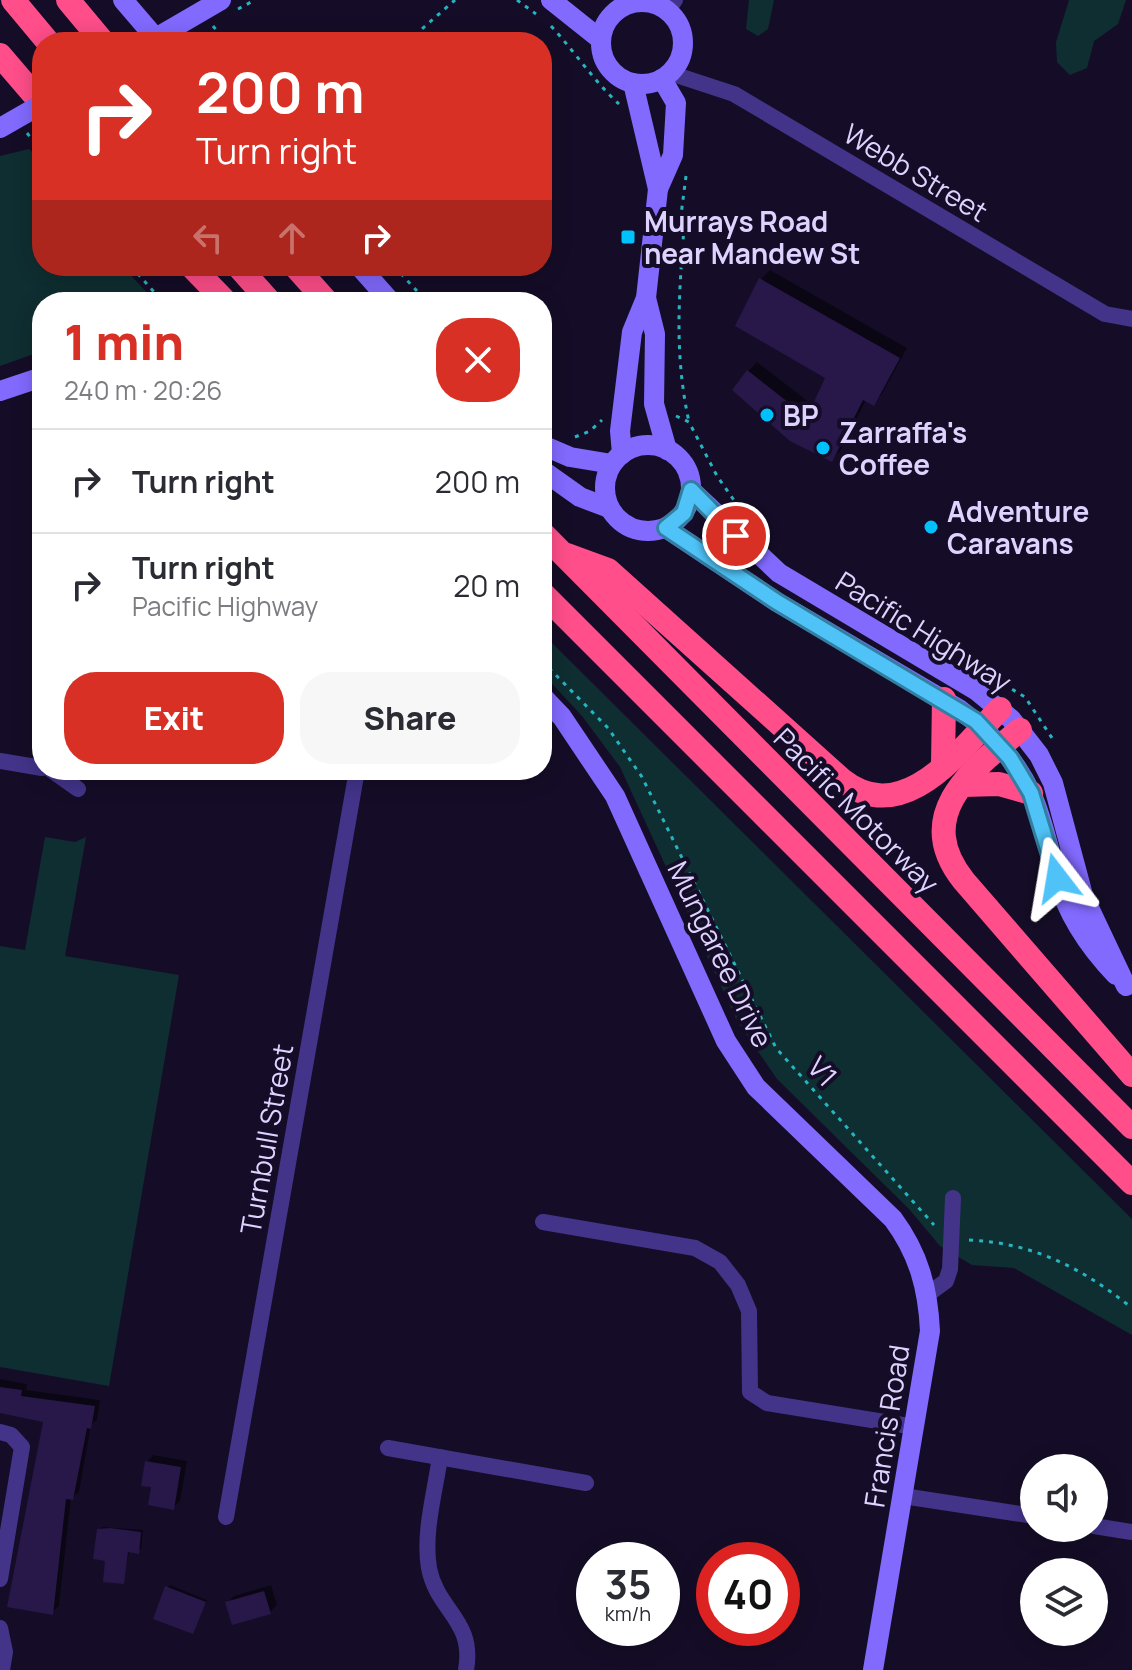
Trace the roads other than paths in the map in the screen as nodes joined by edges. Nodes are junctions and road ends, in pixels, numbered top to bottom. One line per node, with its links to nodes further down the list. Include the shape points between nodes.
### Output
1 (13, 0): 8 (highway)
2 (68, 0): 9 (highway)
3 (123, 0): 10 (street)
4 (221, 0): 11 (street, bridge)
5 (619, 3): 6 (street); 12 (street)
6 (671, 5): 14 (street, via 683,48)
7 (544, 8): 12 (street)
8 (40, 32)
9 (95, 32)
10 (150, 32)
11 (166, 32)
12 (600, 39): 15 (street, via 605,63)
13 (0, 55): 16 (highway)
14 (666, 76): 15 (street); 19 (street, via 676,103 673,155); 29 (street, Webb Street, via 734,94 1105,314)
15 (633, 83): 19 (street)
16 (32, 92)
17 (32, 110): 18 (street, bridge)
18 (0, 128)
19 (658, 189): 28 (street)
20 (201, 276): 24 (highway)
21 (247, 276): 25 (highway)
22 (304, 276): 26 (highway)
23 (368, 276): 27 (street)
24 (216, 292)
25 (261, 292)
26 (318, 292)
27 (382, 292)
28 (646, 298): 33 (street, via 655,334 654,404); 34 (street, via 632,332)
29 (1132, 319)
30 (32, 380): 31 (street)
31 (0, 391)
32 (552, 449): 34 (street, via 570,457)
33 (667, 450): 34 (street, via 644,445); 36 (street, via 685,466)
34 (617, 459): 37 (street, via 604,486)
35 (552, 477): 37 (street, via 580,497)
36 (691, 490): 38 (street, via 684,513); 44 (street, Pacific Highway, via 779,573)
37 (609, 508): 38 (street, via 640,531)
38 (666, 528): 42 (street, Pacific Highway, via 777,602)
39 (552, 544): 40 (highway, Pacific Motorway)
40 (561, 553): 50 (highway, via 608,570 858,791 881,797 906,794); 58 (highway, Pacific Motorway)
41 (552, 603): 59 (highway)
42 (944, 699): 45 (street, Pacific Highway); 50 (highway)
43 (552, 706): 62 (street, Mungaree Drive, via 615,796 726,1041 756,1087 785,1118 893,1219 908,1239)
44 (1000, 709): 45 (highway); 46 (street, Pacific Highway)
45 (982, 727): 47 (street, Pacific Highway); 50 (highway)
46 (1020, 730): 47 (highway); 56 (street, Pacific Highway, via 1053,783 1083,895)
47 (1000, 747): 53 (highway); 55 (street, Pacific Highway)
48 (0, 761): 49 (street)
49 (32, 766)
50 (943, 766)
51 (65, 780): 54 (street)
52 (355, 780): 70 (street, Turnbull Street)
53 (963, 785): 55 (highway, via 999,784); 57 (highway, via 950,802 942,828 953,867)
54 (78, 789)
55 (1031, 793): 56 (street, Pacific Highway, via 1072,916 1095,952)
56 (1129, 989)
57 (1132, 1075)
58 (1132, 1127)
59 (1132, 1183)
60 (953, 1198): 62 (street, via 946,1281)
61 (543, 1222): 63 (street, via 695,1248 720,1262 749,1311 750,1392 767,1403)
62 (928, 1294): 63 (street, Francis Road, via 930,1331)
63 (915, 1427): 68 (street, Francis Road)
64 (0, 1432): 73 (street, via 22,1447)
65 (388, 1448): 66 (street)
66 (440, 1457): 67 (street); 76 (street, via 429,1567 467,1638)
67 (586, 1483)
68 (903, 1496): 69 (street); 77 (street, Francis Road)
69 (1020, 1514)
70 (226, 1517)
71 (1108, 1528): 72 (street)
72 (1132, 1532)
73 (0, 1579)
74 (0, 1628): 75 (street)
75 (2, 1670)
76 (466, 1670)
77 (873, 1670)

